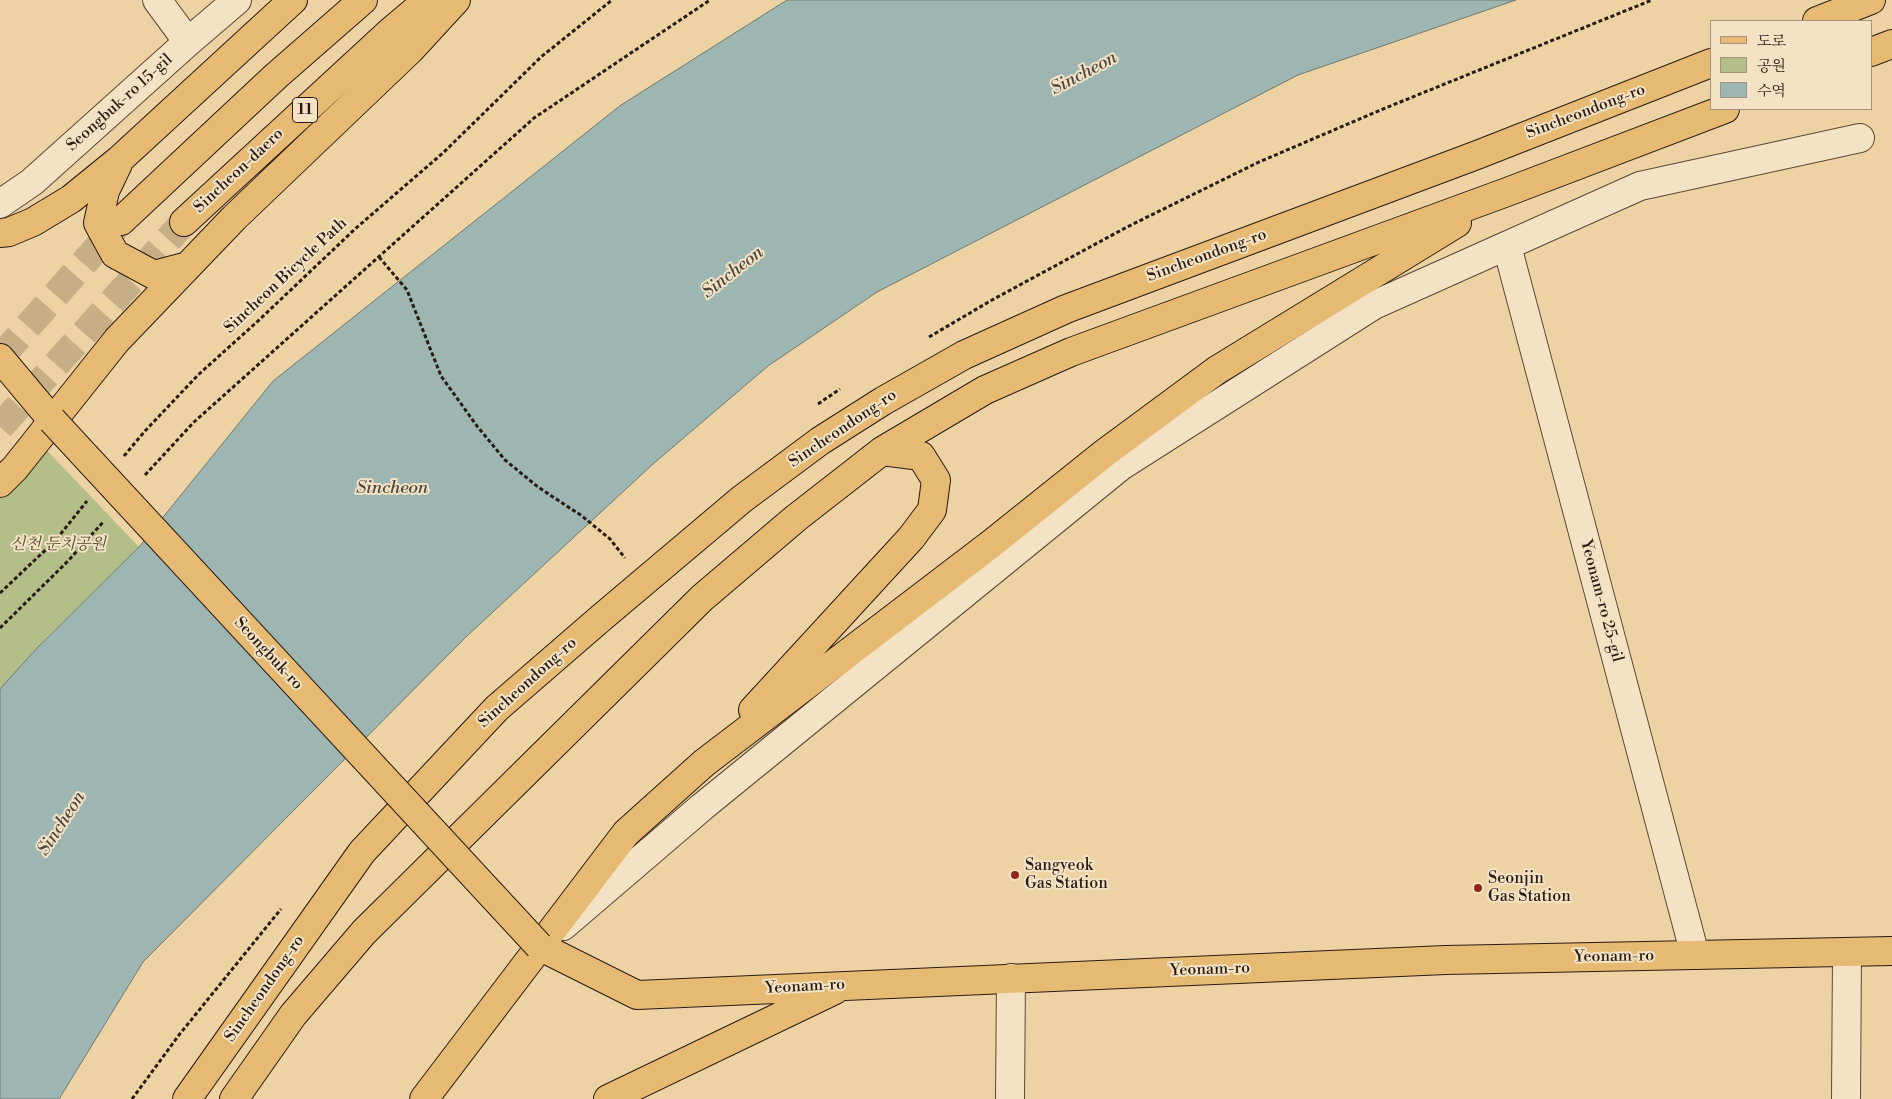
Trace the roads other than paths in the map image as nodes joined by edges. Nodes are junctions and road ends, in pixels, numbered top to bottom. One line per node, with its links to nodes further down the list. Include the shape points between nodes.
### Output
1 (157, 0): 9 (street)
2 (237, 0): 9 (street, Seongbuk-ro 15-gil)
3 (293, 0): 15 (main road)
4 (362, 0): 18 (main road)
5 (428, 0): 19 (main road, Sincheon-daero / 11)
6 (456, 0): 22 (main road, via 410,50)
7 (1871, 0): 8 (main road)
8 (1820, 20)
9 (188, 42): 17 (street, Seongbuk-ro 15-gil, via 32,182)
10 (1892, 44): 11 (main road)
11 (1872, 52)
12 (1710, 63): 34 (main road, Sincheondong-ro, via 1477,155 1066,309 964,354 820,441 742,499 497,708 362,852)
13 (1722, 110): 16 (main road)
14 (1860, 138): 21 (street, via 1640,186)
15 (119, 160): 20 (main road, via 71,199 32,222); 22 (main road, via 105,191 98,223 115,254 154,275)
16 (1507, 192): 25 (main road, via 1071,352 985,390); 27 (main road, via 1217,370)
17 (0, 204)
18 (121, 221)
19 (184, 222)
20 (0, 233)
21 (1506, 246): 28 (street, via 1374,305 1121,466 702,807); 31 (street, Yeonam-ro 25-gil)
22 (188, 266): 24 (main road, via 117,340)
23 (0, 358): 24 (main road, Seongbuk-ro)
24 (52, 420): 26 (main road); 28 (main road, Seongbuk-ro, bridge)
25 (882, 451): 27 (main road, via 921,456 936,480 932,510 911,538); 35 (main road, via 796,518 702,598 364,932 293,1015)
26 (0, 483)
27 (704, 763): 28 (main road, via 626,832)
28 (538, 946): 33 (main road, Yeonam-ro, via 637,995); 36 (main road)
29 (1892, 951): 30 (main road, Yeonam-ro)
30 (1847, 952): 31 (main road, Yeonam-ro); 39 (street)
31 (1695, 955): 32 (main road, Yeonam-ro, via 1446,960)
32 (1010, 978): 33 (main road, Yeonam-ro); 38 (street)
33 (846, 986): 37 (main road)
34 (187, 1099)
35 (234, 1099)
36 (424, 1099)
37 (608, 1099)
38 (1010, 1099)
39 (1846, 1099)

